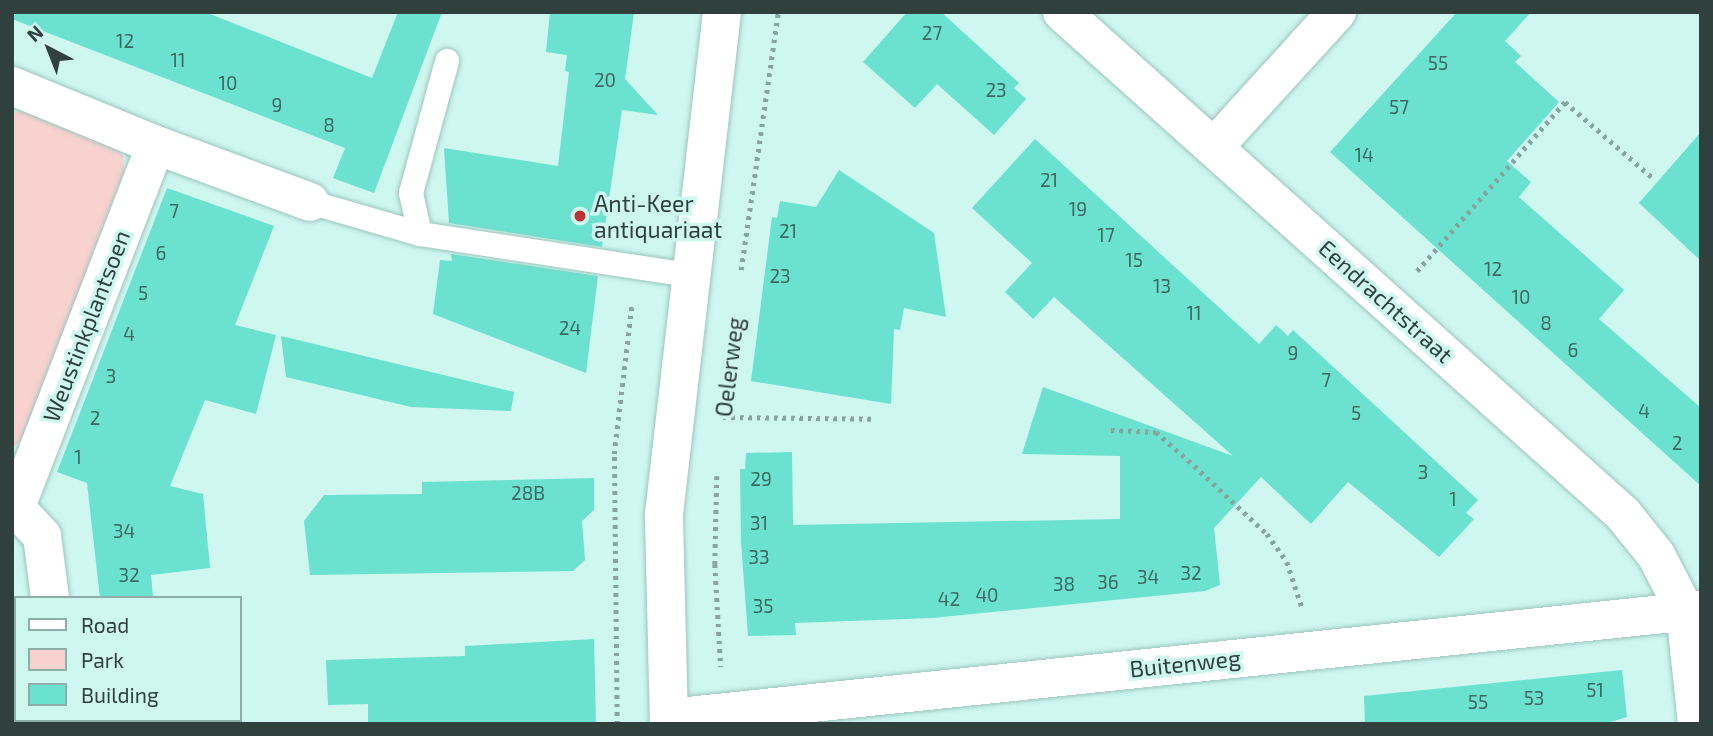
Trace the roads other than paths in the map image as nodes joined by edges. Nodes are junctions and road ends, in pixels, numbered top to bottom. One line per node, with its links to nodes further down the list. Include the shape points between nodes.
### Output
1 (722, 12): 10 (street)
2 (1062, 12): 7 (street, Eendrachtstraat)
3 (1337, 12): 7 (street)
4 (447, 61): 9 (lane, via 411,194)
5 (12, 86): 6 (street)
6 (156, 145): 8 (street); 11 (street, Weustinkplantsoen)
7 (1214, 147): 13 (street, Eendrachtstraat, via 1623,514)
8 (310, 202): 9 (lane)
9 (420, 234): 10 (lane)
10 (689, 275): 14 (street, via 664,514)
11 (14, 506): 12 (street, via 42,536)
12 (50, 596)
13 (1693, 610): 14 (street, Buitenweg); 15 (street)
14 (669, 721)
15 (1697, 724)

